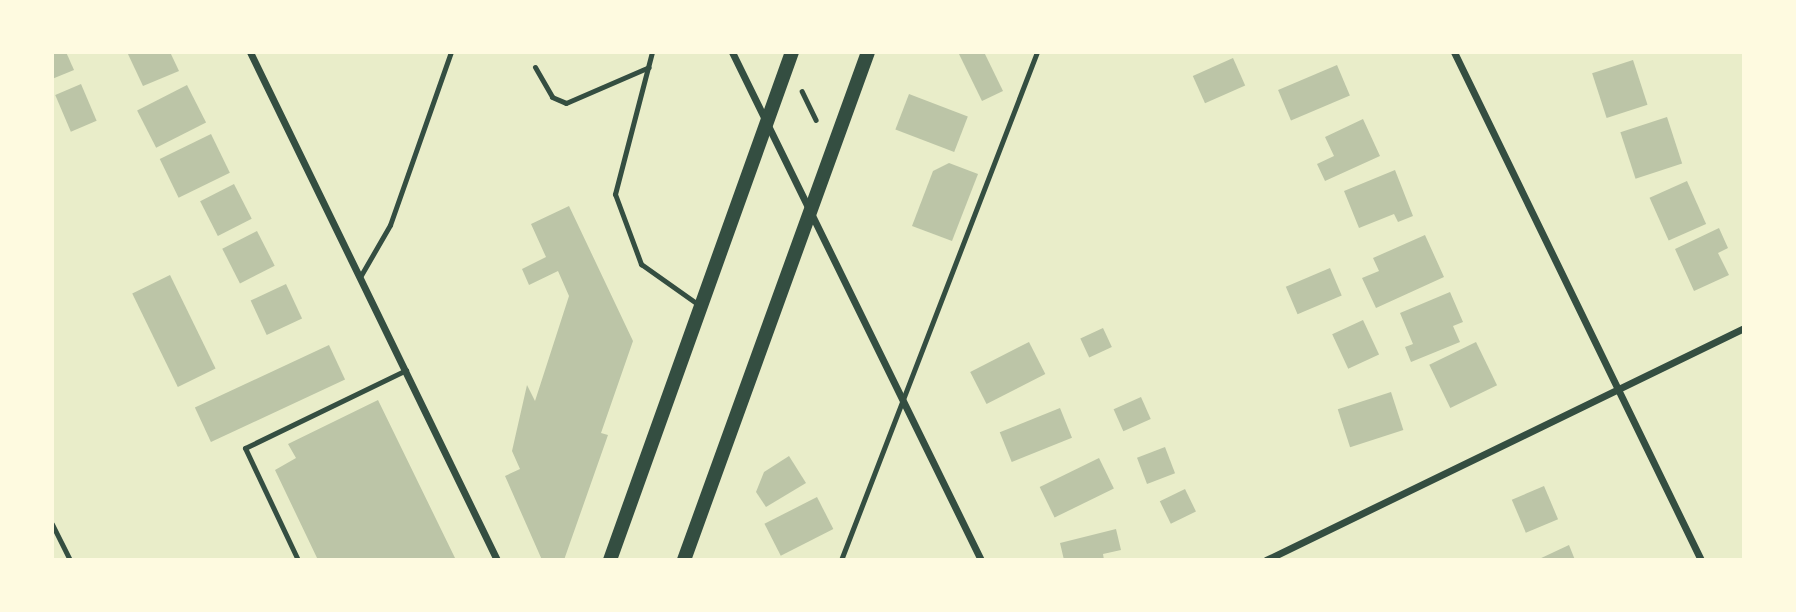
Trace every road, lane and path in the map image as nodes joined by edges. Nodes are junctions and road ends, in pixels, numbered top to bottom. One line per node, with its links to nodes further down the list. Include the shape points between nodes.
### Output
1 (250, 52): 15 (street)
2 (451, 52): 15 (lane, via 390,225)
3 (652, 52): 10 (lane)
4 (732, 52): 12 (street)
5 (792, 52): 12 (main road)
6 (868, 52): 14 (main road)
7 (1037, 52): 20 (lane)
8 (1454, 52): 19 (street)
9 (535, 67): 10 (lane, via 552,97 566,103)
10 (649, 67): 16 (lane, via 615,194 641,264)
11 (801, 90): 13 (path)
12 (766, 120): 14 (street); 16 (main road)
13 (816, 120)
14 (808, 209): 20 (street); 26 (main road)
15 (360, 277): 18 (street)
16 (699, 305): 25 (main road)
17 (1744, 328): 19 (street)
18 (406, 370): 23 (lane, via 245,448); 24 (street)
19 (1618, 389): 29 (street); 30 (street)
20 (905, 400): 27 (lane); 28 (street)
21 (52, 524): 22 (lane)
22 (70, 559)
23 (298, 559)
24 (497, 559)
25 (610, 559)
26 (684, 559)
27 (841, 559)
28 (981, 559)
29 (1266, 559)
30 (1700, 559)

